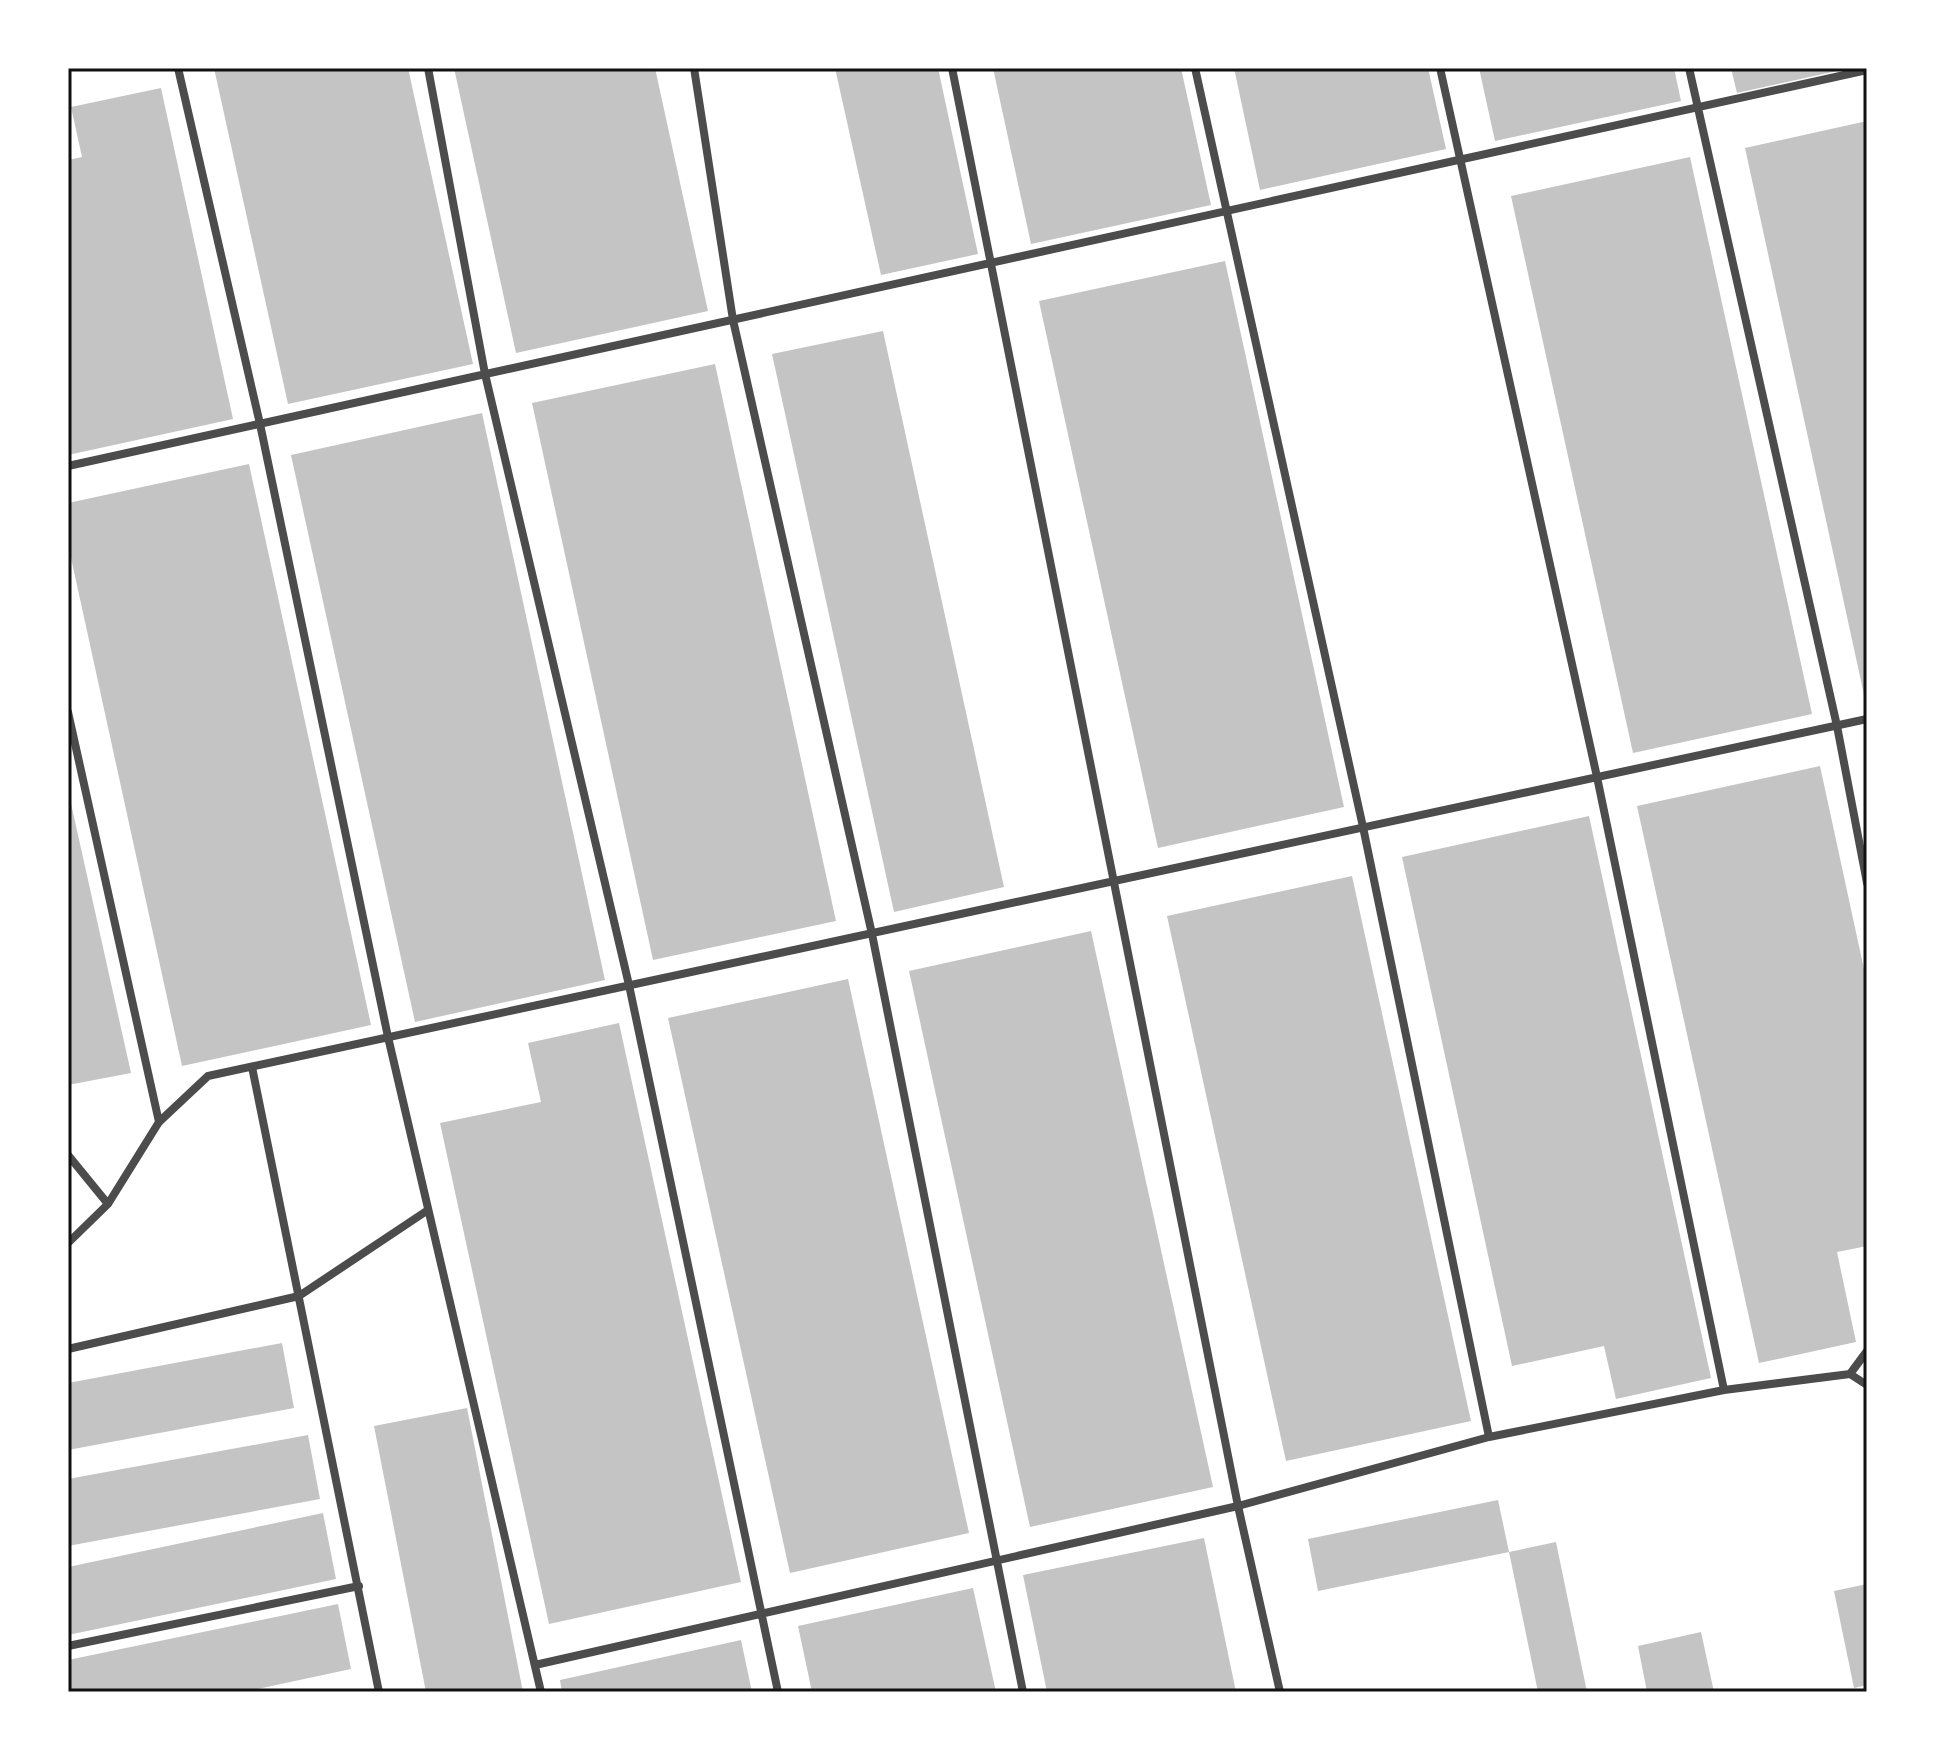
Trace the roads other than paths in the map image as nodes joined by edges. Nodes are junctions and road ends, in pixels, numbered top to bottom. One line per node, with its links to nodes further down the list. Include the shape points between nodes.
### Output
1 (178, 68): 15 (street)
2 (428, 68): 14 (street)
3 (694, 68): 13 (street)
4 (952, 68): 12 (street)
5 (1195, 68): 11 (street)
6 (1440, 68): 10 (street)
7 (1689, 68): 9 (street)
8 (1867, 70): 9 (street)
9 (1698, 107): 10 (street); 19 (street)
10 (1459, 160): 11 (street); 20 (street)
11 (1227, 211): 12 (street); 21 (street)
12 (992, 263): 13 (street); 22 (street)
13 (733, 320): 14 (street); 24 (street)
14 (485, 374): 15 (street); 25 (street)
15 (260, 424): 16 (street); 26 (street)
16 (68, 466)
17 (68, 712): 28 (street)
18 (1867, 719): 19 (street)
19 (1837, 726): 20 (street); 23 (street)
20 (1597, 777): 21 (street); 38 (street)
21 (1363, 827): 22 (street); 39 (street)
22 (1115, 881): 24 (street); 40 (street)
23 (1867, 883)
24 (872, 934): 25 (street); 41 (street)
25 (629, 985): 26 (street); 43 (street)
26 (388, 1037): 27 (street); 31 (street)
27 (252, 1067): 28 (street, via 208,1076); 33 (street)
28 (159, 1122): 30 (street)
29 (68, 1155): 30 (street)
30 (108, 1204): 32 (street)
31 (428, 1210): 33 (street); 45 (street)
32 (68, 1243)
33 (299, 1296): 34 (street); 42 (street)
34 (68, 1349)
35 (1867, 1351): 36 (street)
36 (1850, 1374): 37 (street); 38 (street)
37 (1867, 1385)
38 (1724, 1390): 39 (street)
39 (1489, 1437): 40 (street)
40 (1238, 1506): 41 (street); 50 (street)
41 (997, 1563): 43 (street); 49 (street)
42 (359, 1586): 44 (street); 46 (street)
43 (761, 1612): 45 (street); 48 (street)
44 (68, 1646)
45 (535, 1665): 47 (street)
46 (379, 1692)
47 (541, 1692)
48 (778, 1692)
49 (1023, 1692)
50 (1280, 1692)

